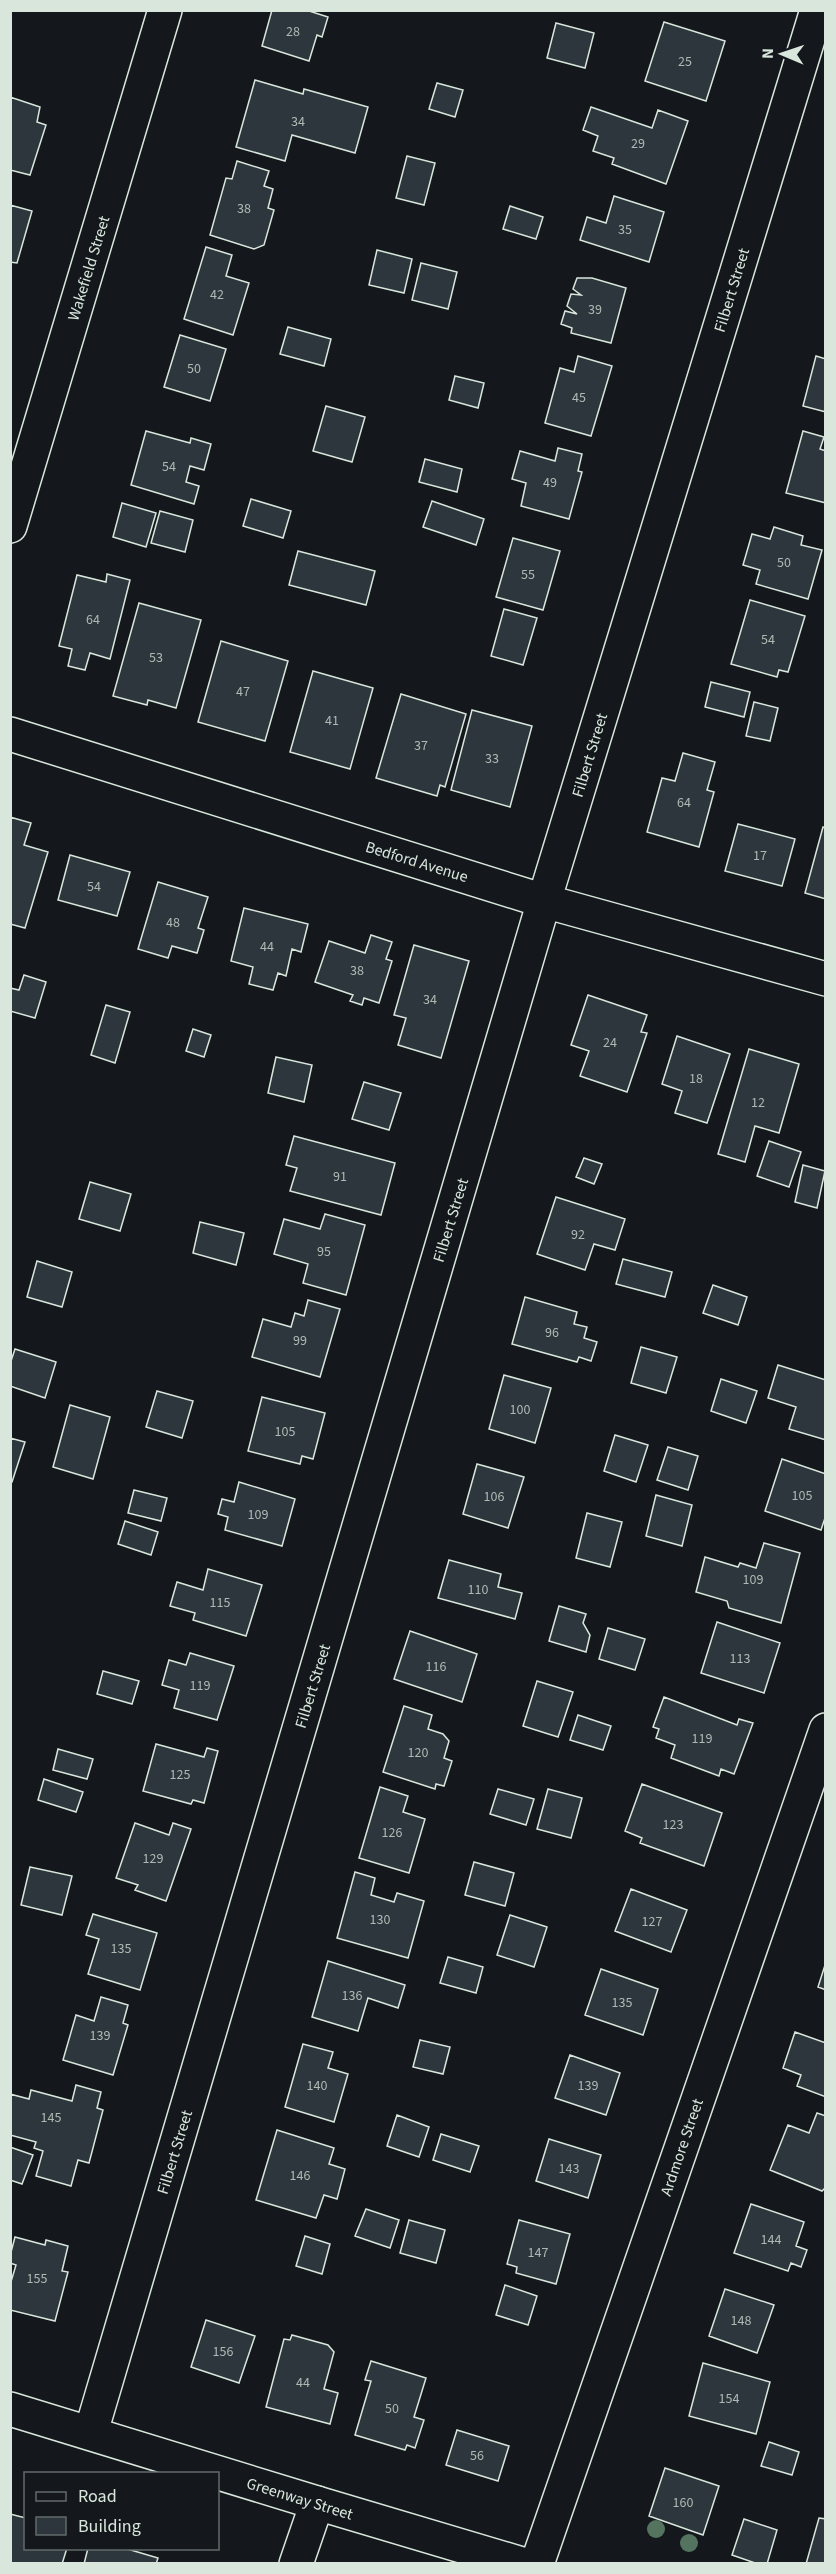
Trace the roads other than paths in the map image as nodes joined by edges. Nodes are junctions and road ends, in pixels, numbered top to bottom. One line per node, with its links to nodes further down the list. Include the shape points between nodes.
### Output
1 (165, 10): 3 (street, Wakefield Street)
2 (817, 10): 5 (street, Filbert Street)
3 (10, 526)
4 (10, 734): 5 (street, Bedford Avenue)
5 (544, 901): 6 (street, Bedford Avenue); 9 (street, Filbert Street)
6 (825, 979)
7 (825, 1730): 15 (street, Ardmore Street)
8 (10, 2409): 9 (street, Greenway Street)
9 (90, 2432): 10 (street, Greenway Street)
10 (216, 2472)
11 (219, 2473): 12 (street, Greenway Street)
12 (317, 2504): 13 (street); 14 (street, Greenway Street)
13 (296, 2564)
14 (522, 2564)
15 (537, 2564)

